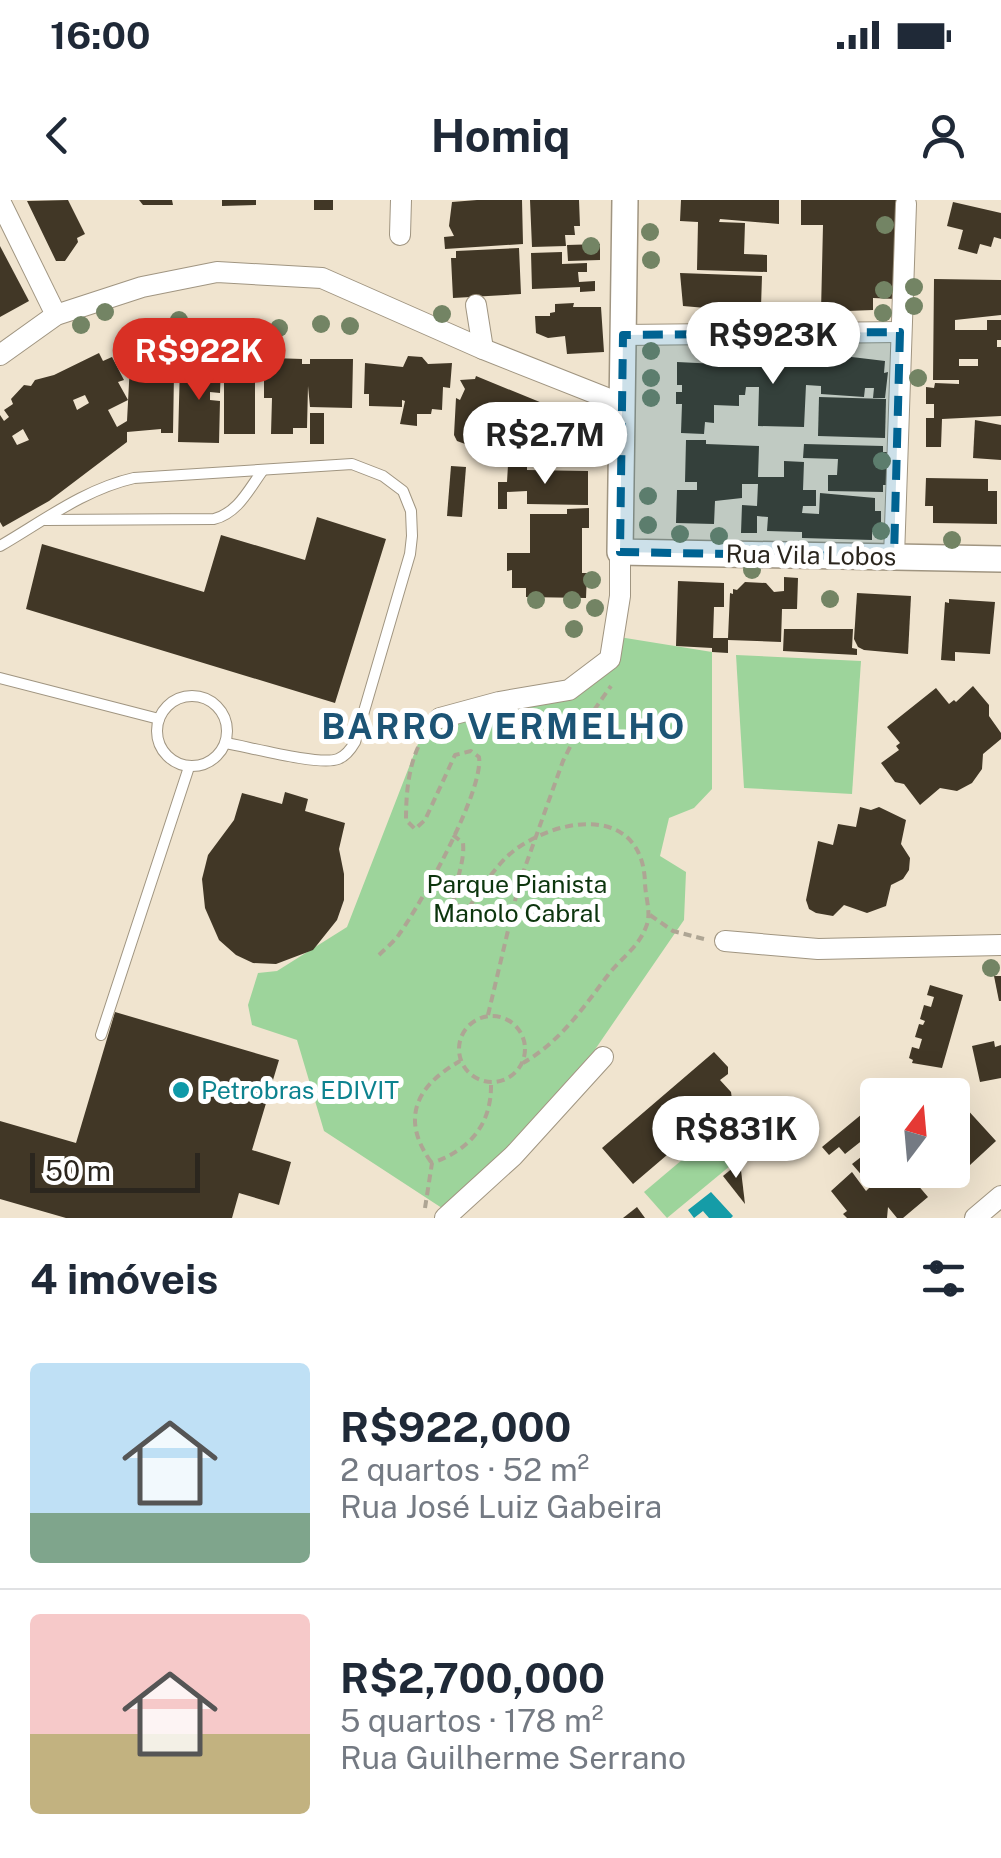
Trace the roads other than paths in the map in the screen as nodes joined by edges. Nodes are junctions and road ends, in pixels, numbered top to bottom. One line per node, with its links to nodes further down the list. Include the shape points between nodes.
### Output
1 (401, 200): 5 (street)
2 (625, 200): 9 (street)
3 (0, 201): 7 (street)
4 (906, 204): 8 (street)
5 (400, 235)
6 (476, 304): 10 (street)
7 (56, 315): 10 (street, via 217,272 322,278); 11 (street)
8 (900, 332): 9 (street); 17 (street)
9 (623, 336): 12 (street)
10 (483, 349): 12 (street)
11 (0, 355)
12 (622, 404): 16 (street)
13 (263, 470): 14 (lane, via 111,483); 14 (lane, via 237,506 214,520); 22 (lane, via 352,464 384,476 403,491 411,511 410,554 348,752 319,760)
14 (44, 520): 15 (lane)
15 (0, 546)
16 (620, 552): 17 (street, Rua Vila Lobos); 20 (street, via 610,659 570,690)
17 (894, 557): 18 (street, Rua Vila Lobos)
18 (1001, 560)
19 (0, 678): 21 (lane)
20 (440, 718)
21 (159, 719): 22 (lane, via 177,699 204,698 224,716); 23 (lane, via 162,750)
22 (226, 743): 23 (lane, via 212,761)
23 (189, 766): 26 (lane)
24 (725, 941): 25 (street, via 818,949)
25 (1001, 946)
26 (101, 1035)
27 (603, 1058): 29 (street, via 513,1156)
28 (1001, 1196): 30 (street)
29 (444, 1218)
30 (976, 1218)

